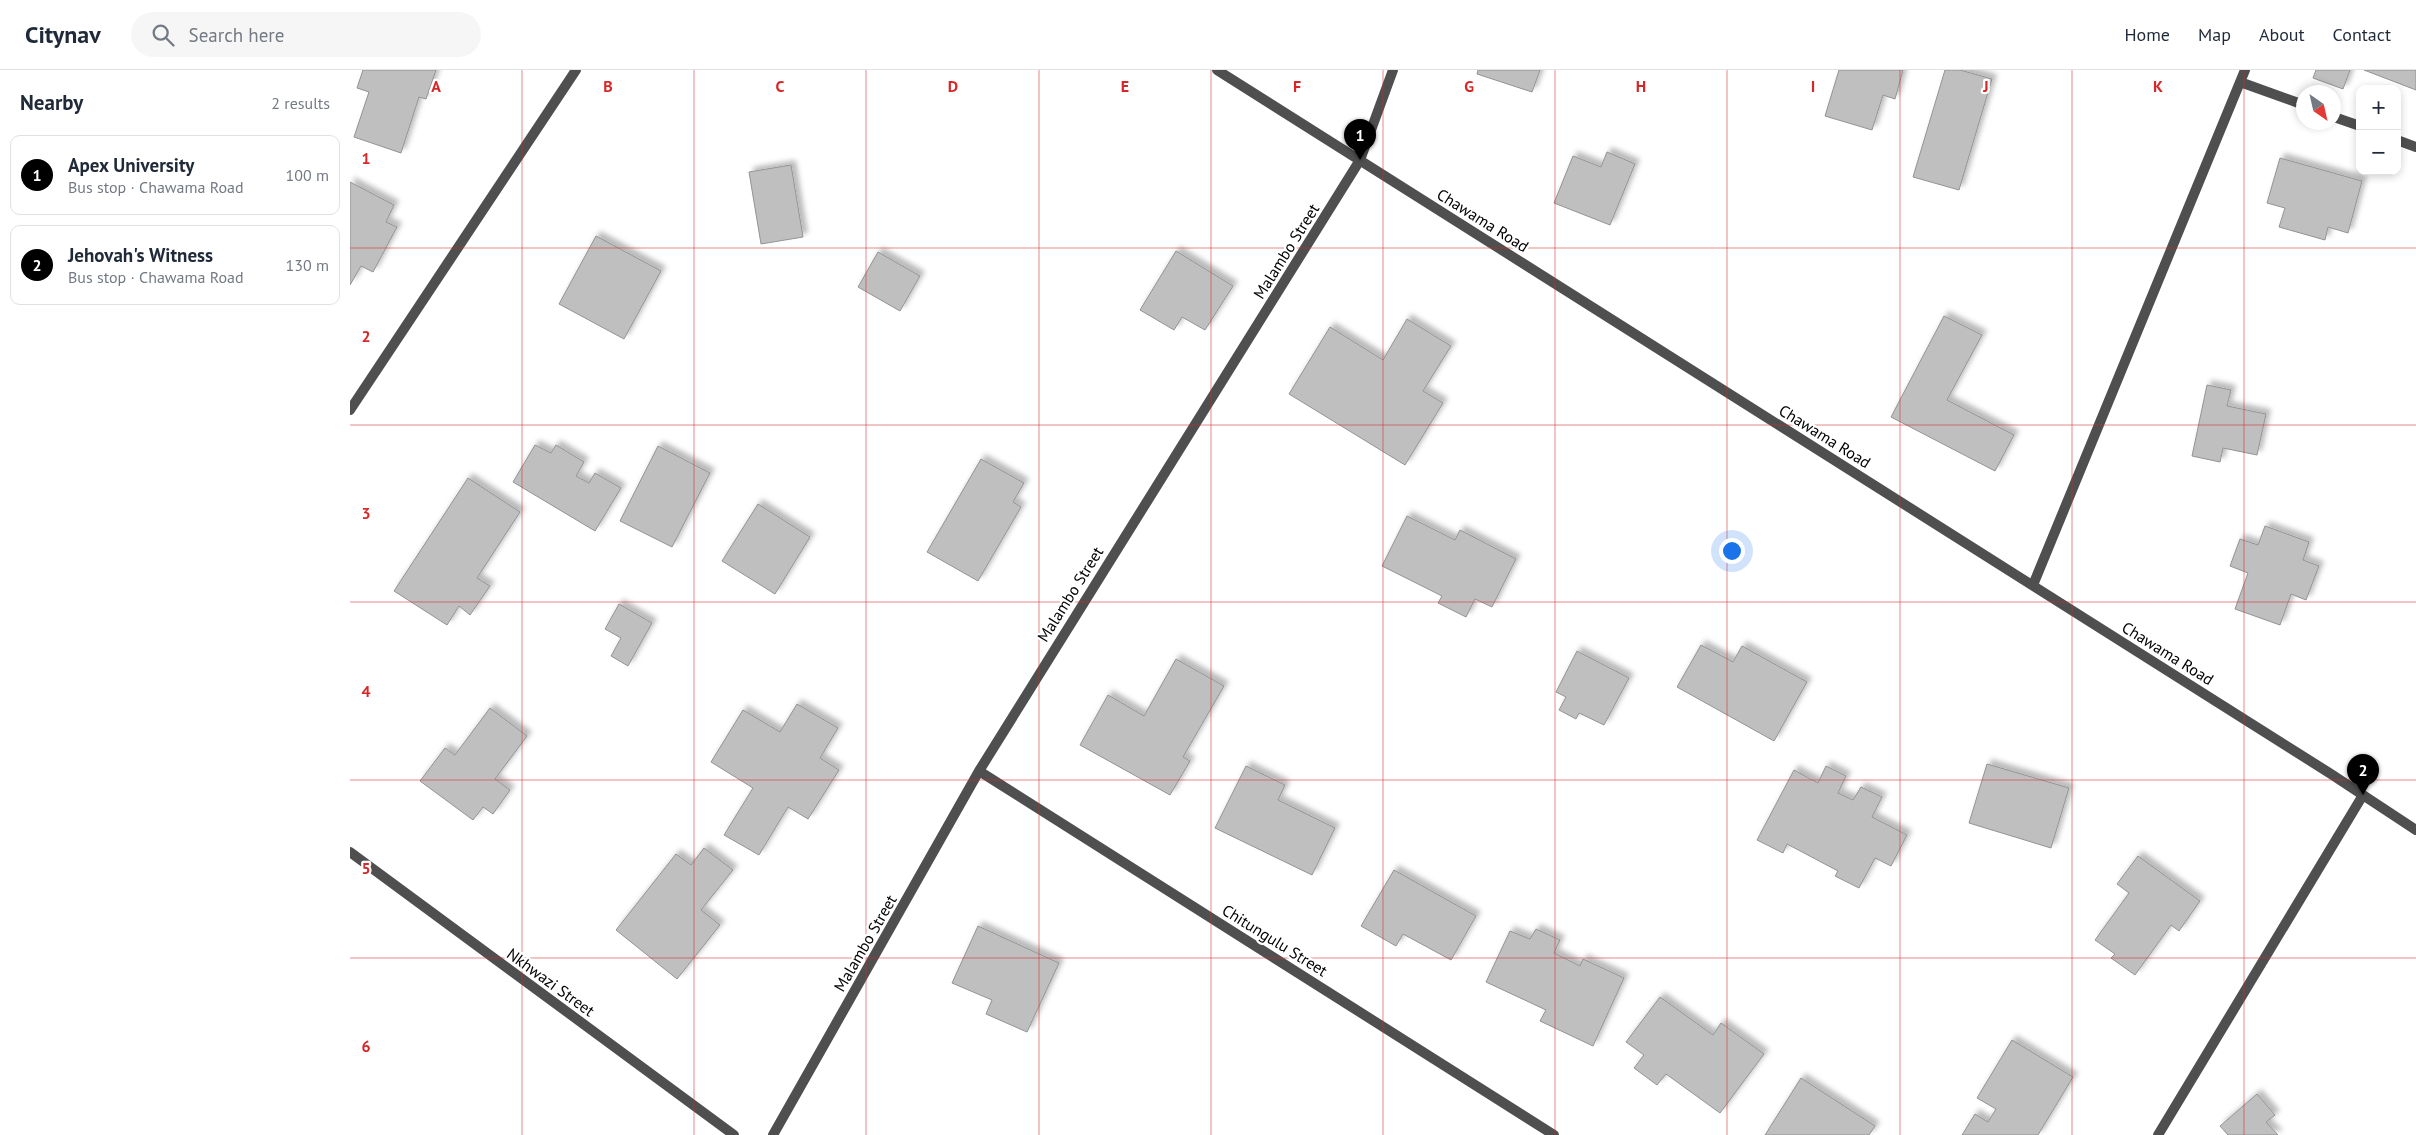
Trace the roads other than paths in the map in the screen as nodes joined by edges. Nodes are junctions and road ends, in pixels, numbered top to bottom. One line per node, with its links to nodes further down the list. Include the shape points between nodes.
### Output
1 (576, 70): 12 (street)
2 (1217, 70): 11 (street, Chawama Road)
3 (1393, 70): 11 (street, Malambo Street)
4 (2245, 70): 5 (street)
5 (2240, 82): 6 (street); 13 (street)
6 (2296, 103)
7 (2341, 119): 8 (street)
8 (2356, 125)
9 (2401, 142): 10 (street)
10 (2416, 148)
11 (1360, 160): 13 (street, Chawama Road); 14 (street, Malambo Street)
12 (350, 410)
13 (2033, 585): 15 (street, Chawama Road)
14 (979, 771): 19 (street, Malambo Street); 20 (street, Chitungulu Street)
15 (2363, 794): 16 (street, Chawama Road); 21 (street)
16 (2416, 830)
17 (350, 852): 18 (street, Nkhwazi Street)
18 (734, 1135)
19 (773, 1135)
20 (1554, 1135)
21 (2158, 1135)

